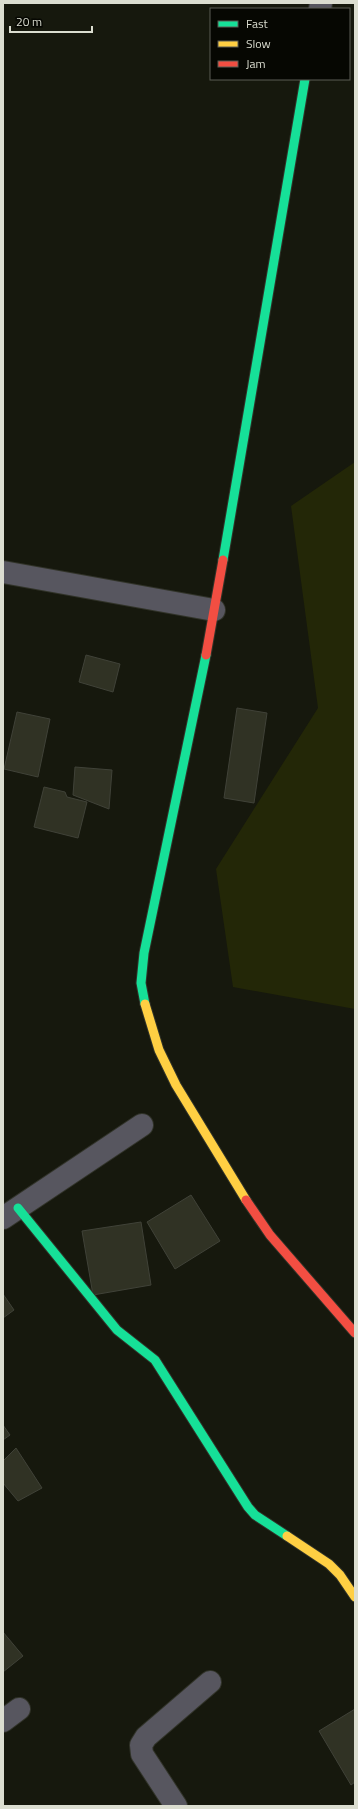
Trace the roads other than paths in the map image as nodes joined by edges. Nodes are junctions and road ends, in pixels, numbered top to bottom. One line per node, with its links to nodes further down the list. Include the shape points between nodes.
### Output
1 (305, 80): 3 (street)
2 (3, 572): 3 (street)
3 (214, 610): 6 (street, via 144,953 141,983 146,1013 159,1050 176,1085 252,1210 270,1235)
4 (142, 1125): 5 (street)
5 (10, 1213): 7 (street, via 117,1330 155,1360 255,1515 329,1564)
6 (355, 1333)
7 (355, 1597)
8 (210, 1682): 9 (street, via 146,1737 141,1745 142,1754)
9 (176, 1806)

